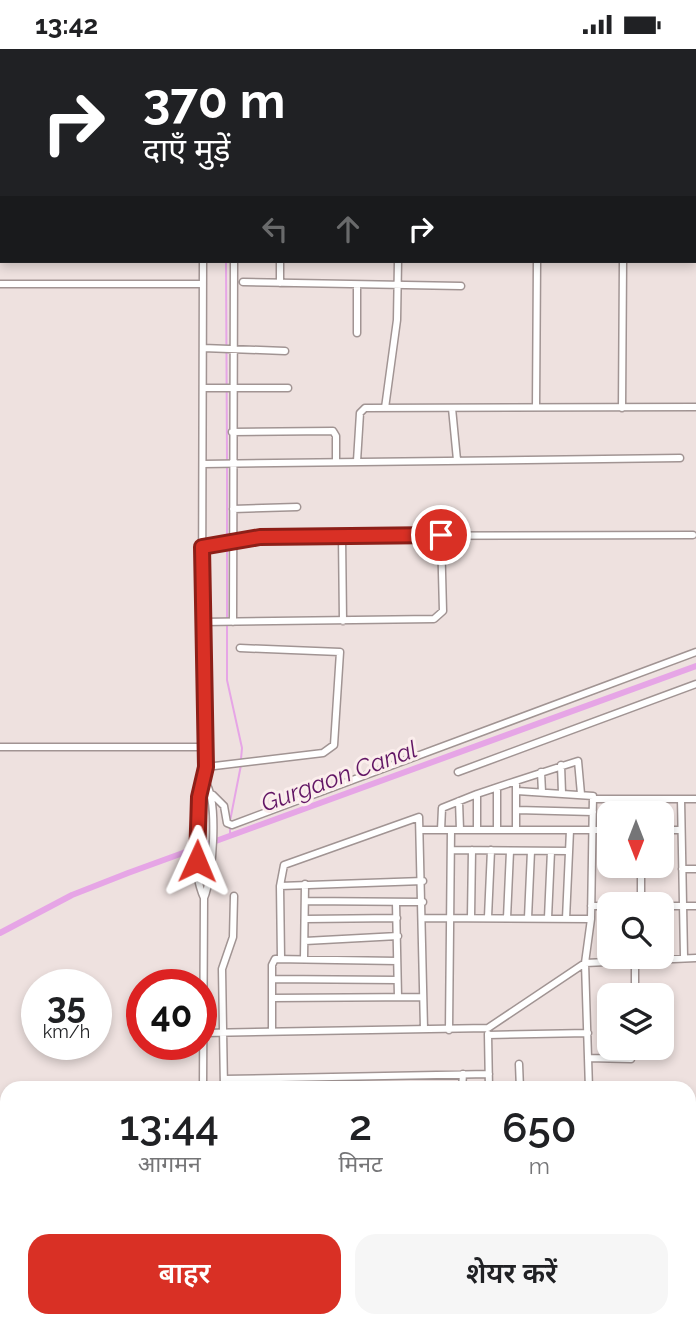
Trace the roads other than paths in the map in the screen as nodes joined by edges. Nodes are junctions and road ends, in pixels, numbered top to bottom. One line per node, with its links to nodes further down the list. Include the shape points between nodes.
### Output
1 (203, 263): 10 (street)
2 (233, 263): 16 (street)
3 (280, 263): 8 (street)
4 (398, 263): 12 (street)
5 (537, 263): 21 (street)
6 (623, 263): 25 (street)
7 (243, 282): 8 (street)
8 (280, 283): 11 (street)
9 (0, 284): 10 (street)
10 (203, 284): 15 (street)
11 (357, 286): 12 (street); 14 (street)
12 (399, 286): 13 (street); 23 (street)
13 (461, 286)
14 (357, 333)
15 (203, 348): 16 (street); 18 (street)
16 (228, 349): 17 (street); 19 (street)
17 (285, 351)
18 (203, 388): 19 (street); 32 (street)
19 (228, 388): 20 (street); 26 (street)
20 (288, 389)
21 (536, 407): 24 (street); 25 (street)
22 (696, 407): 25 (street)
23 (385, 408): 24 (street); 30 (street, via 361,410)
24 (452, 408): 28 (street)
25 (621, 408)
26 (232, 432): 29 (street, via 333,431); 31 (street)
27 (680, 458): 28 (street)
28 (457, 460): 30 (street)
29 (336, 461): 30 (street); 31 (street)
30 (357, 461)
31 (228, 463): 32 (street); 34 (street)
32 (203, 464): 39 (street)
33 (297, 507): 34 (street)
34 (233, 509): 38 (street)
35 (441, 535): 36 (street); 37 (street); 40 (street, via 443,611 438,617)
36 (693, 535)
37 (342, 536): 38 (street); 40 (street)
38 (229, 540): 39 (street); 42 (street)
39 (202, 547): 41 (street)
40 (343, 621): 42 (street)
41 (202, 622): 42 (street); 47 (street)
42 (228, 622)
43 (240, 648): 49 (street, via 336,650 341,658 336,738 331,749)
44 (696, 652): 60 (street, via 230,825 224,806)
45 (696, 684): 50 (street)
46 (0, 747): 47 (street)
47 (204, 747): 49 (street)
48 (561, 765): 51 (street); 57 (street); 59 (street, via 580,762)
49 (206, 767): 53 (street)
50 (458, 772)
51 (541, 772): 52 (street); 56 (street)
52 (516, 781): 54 (street); 55 (street)
53 (205, 782): 60 (street); 92 (street, via 200,791 197,835)
54 (497, 788): 58 (street); 68 (street)
55 (517, 791): 56 (street); 65 (street)
56 (542, 792): 57 (street)
57 (562, 793): 59 (street)
58 (477, 794): 64 (street); 73 (street)
59 (581, 794): 61 (street)
60 (213, 795): 92 (street, via 210,884)
61 (594, 799): 62 (street); 66 (street)
62 (681, 799): 63 (street); 77 (street)
63 (696, 799)
64 (459, 801): 71 (street, via 441,809); 72 (street)
65 (517, 810): 66 (street); 67 (street)
66 (593, 812): 74 (street)
67 (516, 828): 68 (street); 69 (street)
68 (497, 829): 73 (street)
69 (569, 829): 74 (street); 85 (street)
70 (421, 830): 71 (street); 88 (street); 90 (street, via 421,818 413,817 286,863 281,868)
71 (441, 830): 78 (street)
72 (460, 830): 73 (street); 78 (street)
73 (477, 830)
74 (592, 830): 75 (street); 96 (street)
75 (597, 830)
76 (674, 830): 77 (street)
77 (681, 830): 86 (street)
78 (451, 831): 79 (street)
79 (452, 850): 80 (street); 101 (street)
80 (472, 850): 81 (street); 102 (street)
81 (491, 850): 82 (street); 105 (street)
82 (510, 851): 83 (street); 106 (street)
83 (531, 851): 84 (street); 107 (street)
84 (551, 851): 85 (street); 108 (street)
85 (569, 851): 110 (street)
86 (682, 869): 87 (street); 99 (street)
87 (696, 869)
88 (423, 881): 89 (street); 94 (street)
89 (305, 884): 90 (street); 93 (street)
90 (280, 886): 115 (street)
91 (234, 896): 132 (street, via 233,937 222,969)
92 (204, 898): 122 (street)
93 (305, 901): 95 (street); 109 (street)
94 (423, 902): 95 (street); 104 (street)
95 (396, 903): 103 (street)
96 (592, 906): 97 (street); 111 (street)
97 (597, 906)
98 (674, 907): 99 (street)
99 (682, 907): 100 (street); 114 (street)
100 (696, 907)
101 (451, 917): 102 (street); 104 (street); 130 (street)
102 (471, 917): 105 (street)
103 (397, 918): 109 (street); 112 (street)
104 (424, 918): 126 (street)
105 (488, 918): 106 (street)
106 (507, 918): 107 (street)
107 (528, 918): 108 (street)
108 (548, 918): 110 (street)
109 (306, 919): 113 (street)
110 (566, 919): 111 (street)
111 (591, 919): 121 (street)
112 (397, 936): 113 (street); 119 (street)
113 (305, 941): 118 (street)
114 (684, 957): 116 (street); 117 (street)
115 (281, 958): 118 (street); 123 (street, via 272,963)
116 (674, 958)
117 (696, 958)
118 (304, 959): 119 (street)
119 (397, 961): 124 (street)
120 (597, 962): 121 (street)
121 (585, 963): 133 (street); 134 (street)
122 (204, 969)
123 (272, 979): 124 (street); 127 (street)
124 (397, 980): 125 (street)
125 (398, 997): 126 (street); 127 (street)
126 (423, 997): 128 (street)
127 (272, 998): 129 (street)
128 (424, 1029): 129 (street); 130 (street)
129 (272, 1030): 132 (street)
130 (449, 1030): 133 (street)
131 (217, 1032): 132 (street)
132 (223, 1032): 142 (street)
133 (488, 1032): 134 (street); 140 (street)
134 (588, 1033): 136 (street)
135 (597, 1057): 136 (street)
136 (588, 1058): 147 (street)
137 (204, 1060): 143 (street)
138 (519, 1064): 146 (street)
139 (463, 1074): 140 (street); 141 (street); 144 (street)
140 (489, 1074): 145 (street)
141 (268, 1078): 142 (street)
142 (224, 1079)
143 (203, 1081)
144 (463, 1081)
145 (489, 1081)
146 (520, 1081)
147 (589, 1081)

